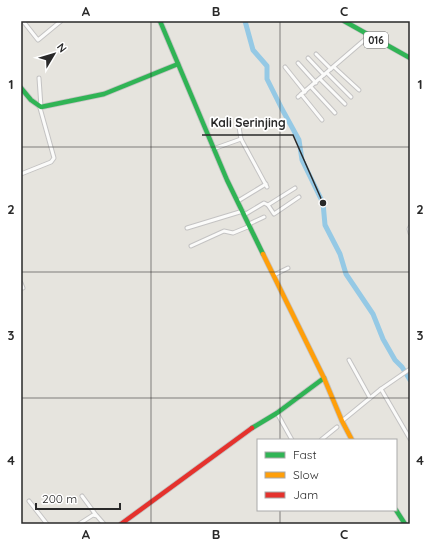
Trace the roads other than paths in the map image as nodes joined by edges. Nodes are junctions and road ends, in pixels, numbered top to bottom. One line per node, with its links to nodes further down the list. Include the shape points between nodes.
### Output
1 (23, 21): 2 (street, via 39,40)
2 (61, 21)
3 (160, 21): 9 (street)
4 (344, 21): 5 (street, 016)
5 (369, 36): 8 (street, 016); 12 (street)
6 (316, 54): 12 (street)
7 (308, 58): 13 (street)
8 (410, 58)
9 (178, 64): 24 (street, via 104,94); 29 (street)
10 (298, 64): 16 (street)
11 (285, 67): 20 (street)
12 (333, 68): 13 (street); 19 (street)
13 (326, 74): 15 (street); 22 (street)
14 (39, 78): 24 (street)
15 (320, 79): 16 (street); 23 (street)
16 (316, 83): 17 (street)
17 (311, 87): 20 (street); 25 (street)
18 (21, 88): 24 (street)
19 (359, 90)
20 (303, 93): 21 (street); 26 (street)
21 (298, 97)
22 (351, 97)
23 (345, 104)
24 (41, 108): 30 (street, via 54,158 51,162)
25 (335, 113)
26 (322, 120)
27 (239, 127): 28 (street)
28 (241, 139): 29 (street); 33 (street, via 266,185)
29 (213, 149): 33 (street)
30 (22, 173)
31 (295, 188): 34 (street)
32 (299, 197): 34 (street, via 274,214)
33 (238, 201): 35 (street)
34 (268, 205): 35 (street, via 264,203)
35 (244, 213): 37 (street); 39 (street)
36 (264, 217): 37 (street)
37 (249, 225): 41 (street, via 233,233 224,231); 43 (street)
38 (410, 227): 40 (street)
39 (187, 228)
40 (410, 233)
41 (191, 246)
42 (288, 268): 43 (street)
43 (274, 275): 48 (street)
44 (21, 283): 45 (street)
45 (23, 288)
46 (349, 360): 50 (street)
47 (409, 370): 49 (street)
48 (324, 378): 51 (street); 52 (street)
49 (381, 389): 50 (street); 57 (street)
50 (370, 398): 52 (street)
51 (277, 413): 54 (street); 66 (street, via 253,427)
52 (342, 421): 56 (street)
53 (337, 427): 55 (street)
54 (291, 439)
55 (322, 439)
56 (351, 439)
57 (410, 439)
58 (82, 496): 61 (street)
59 (29, 501): 63 (street)
60 (397, 511): 67 (street)
61 (96, 515): 62 (street, via 89,516); 65 (street)
62 (83, 523): 64 (street)
63 (47, 524)
64 (79, 524)
65 (104, 524)
66 (121, 524)
67 (406, 524)

